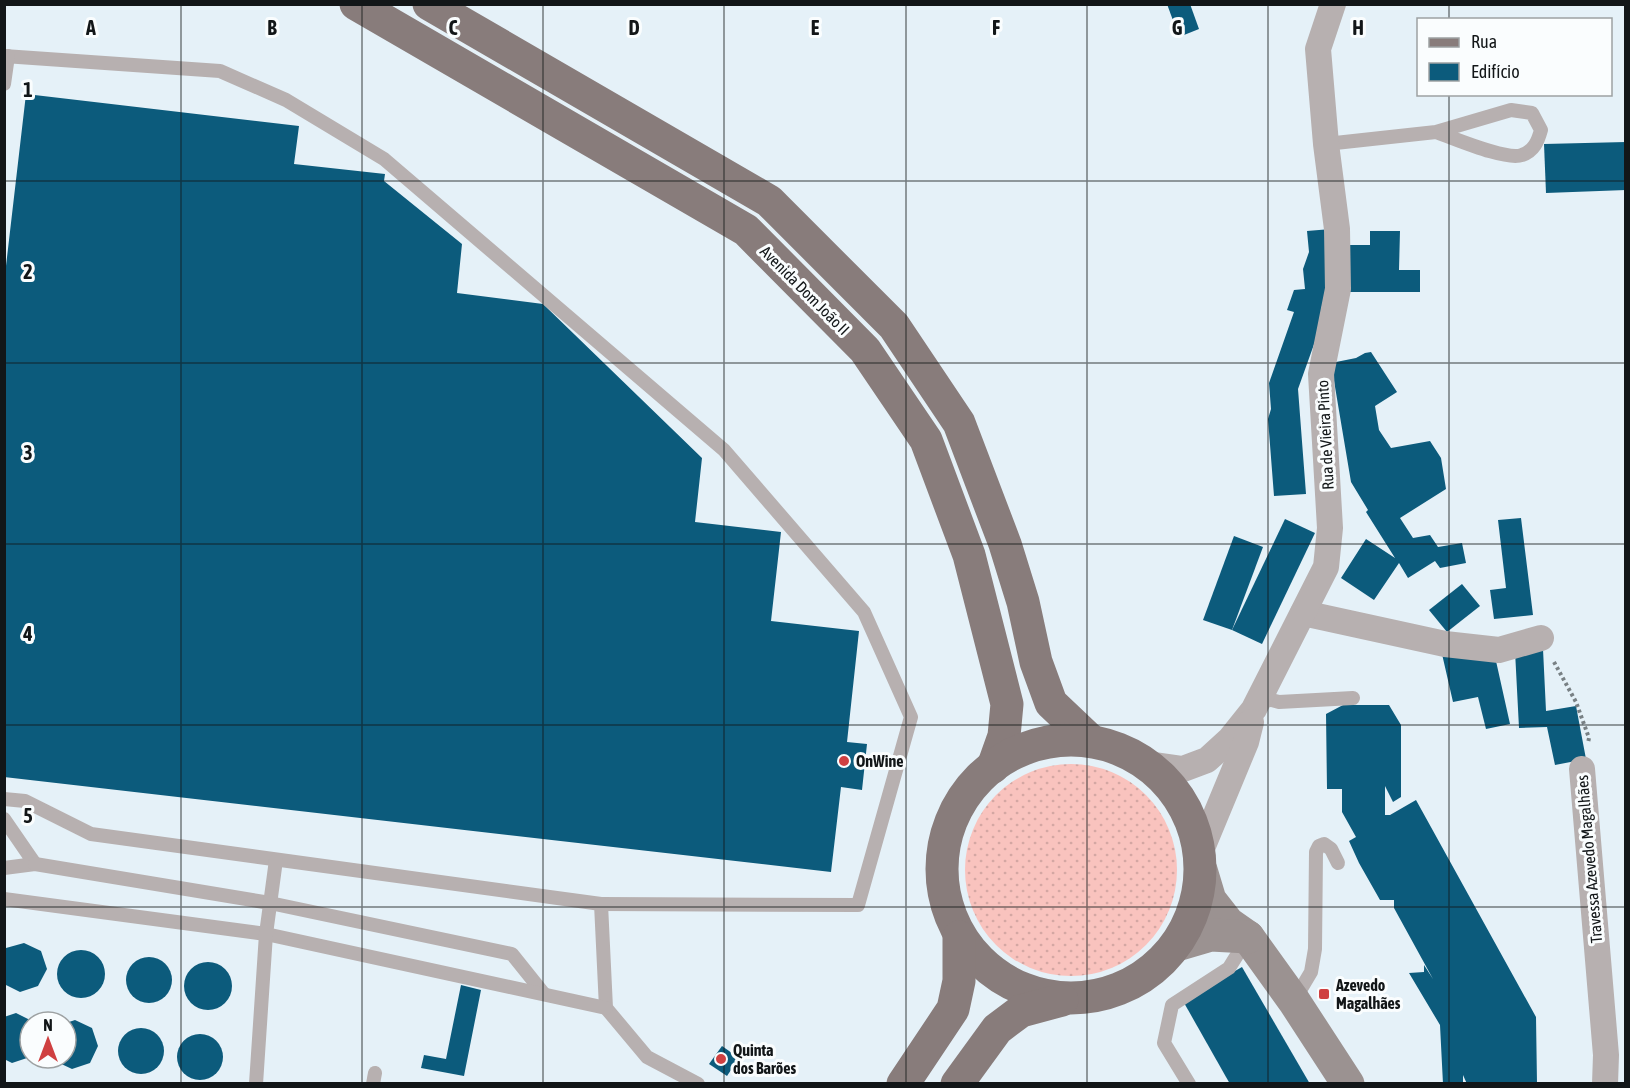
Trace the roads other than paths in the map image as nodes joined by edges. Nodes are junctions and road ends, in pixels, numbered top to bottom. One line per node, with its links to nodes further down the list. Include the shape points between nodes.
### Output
1 (356, 4): 14 (main road, Avenida Dom João II, via 746,230 865,350 926,440 969,555 1007,704 1004,736)
2 (429, 4): 12 (main road, via 769,201 894,326 959,423 1005,544 1036,662 1051,703)
3 (1333, 4): 7 (street, Rua de Vieira Pinto, via 1318,49)
4 (6, 56): 5 (lane); 25 (lane, via 220,71 286,100 384,159 724,450 864,612 911,717 858,905)
5 (4, 84)
6 (1436, 132): 6 (lane, via 1511,110 1532,113 1541,130 1536,146 1522,155 1507,157); 7 (lane)
7 (1326, 144): 8 (street, Rua de Vieira Pinto, via 1337,228 1338,289 1321,374 1330,528 1326,567)
8 (1303, 613): 9 (street, via 1445,644 1499,650); 11 (street, Rua de Vieira Pinto)
9 (1541, 638)
10 (1353, 698): 11 (lane)
11 (1257, 703): 13 (street, Rua de Vieira Pinto, via 1230,739 1207,760 1183,768); 19 (street, Rua de Vieira Pinto)
12 (1089, 740): 13 (main road, via 1112,746); 14 (main road, via 1037,744)
13 (1148, 764): 19 (main road, via 1173,789 1191,819)
14 (993, 767): 27 (main road, via 973,783 951,818 941,857 944,898)
15 (1582, 768): 40 (street, Travessa Azevedo Magalhães, via 1606,1054)
16 (4, 799): 18 (lane, via 25,801 91,834)
17 (4, 819): 21 (lane)
18 (276, 860): 24 (lane); 25 (lane)
19 (1201, 861): 28 (street, via 1210,900 1228,923); 29 (main road, via 1195,909)
20 (1338, 862): 32 (lane, via 1331,849 1324,844 1319,846 1315,949 1311,972)
21 (35, 864): 22 (lane); 24 (lane)
22 (4, 868)
23 (4, 899): 26 (lane)
24 (270, 903): 26 (lane); 30 (lane, via 512,954)
25 (601, 904): 33 (lane)
26 (266, 934): 30 (lane); 34 (lane)
27 (959, 937): 31 (main road, via 980,962 1005,981 1035,994); 36 (main road, via 959,981 953,1009)
28 (1248, 937): 29 (street, via 1211,935); 32 (street); 38 (lane, via 1229,968 1172,1005 1164,1043)
29 (1177, 945): 31 (main road, via 1147,975 1109,993)
30 (544, 994): 33 (lane)
31 (1067, 999): 37 (main road, via 1021,1011 997,1029)
32 (1294, 1001): 39 (street)
33 (606, 1008): 35 (lane, via 647,1058)
34 (256, 1083)
35 (698, 1083)
36 (903, 1083)
37 (957, 1083)
38 (1190, 1083)
39 (1348, 1083)
40 (1605, 1083)

